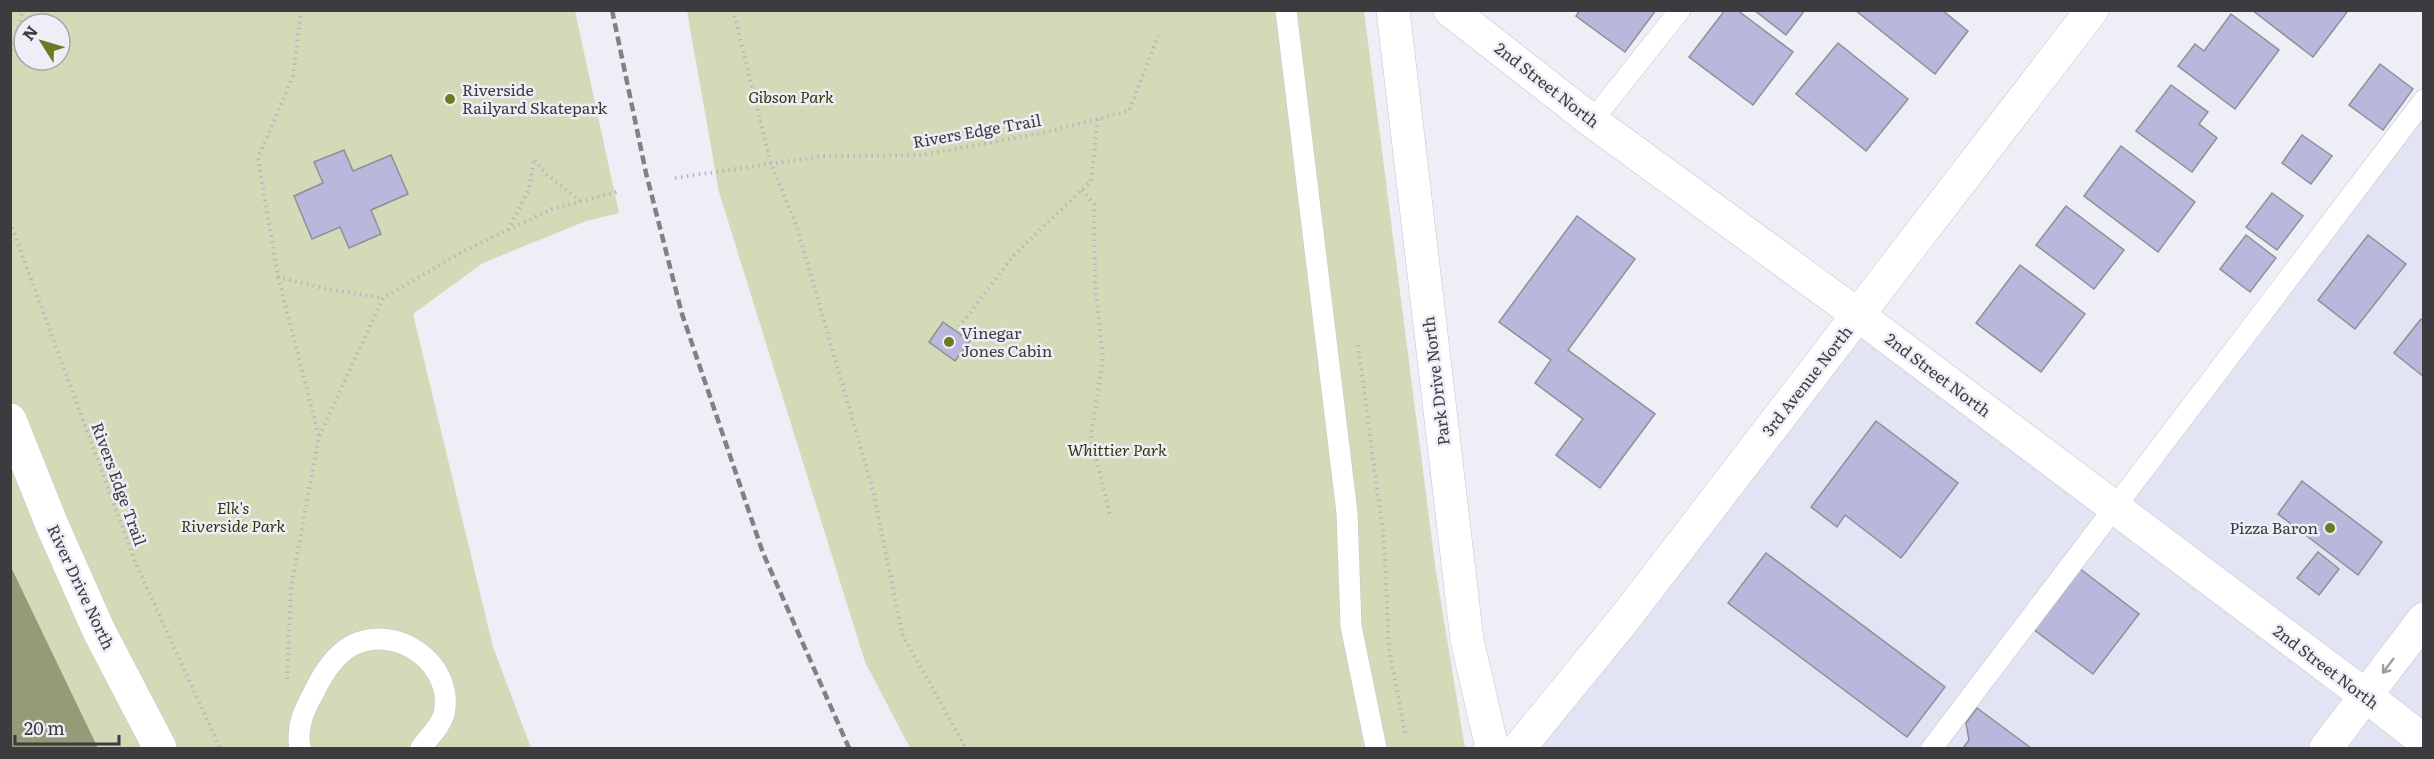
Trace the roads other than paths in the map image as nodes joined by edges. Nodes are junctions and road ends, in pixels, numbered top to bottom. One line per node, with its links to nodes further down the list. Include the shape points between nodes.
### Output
1 (1286, 10): 17 (lane, via 1347,513 1351,626)
2 (1393, 10): 18 (street, Park Drive North, via 1467,640)
3 (1450, 10): 7 (street, 2nd Street North)
4 (1680, 10): 7 (lane)
5 (2091, 10): 8 (street, 3rd Avenue North)
6 (2424, 100): 10 (lane)
7 (1593, 121): 8 (street, 2nd Street North)
8 (1858, 315): 10 (street, 2nd Street North); 19 (street, 3rd Avenue North, via 1625,618)
9 (10, 420): 14 (street, River Drive North, via 99,631)
10 (2114, 508): 12 (street, 2nd Street North); 20 (lane)
11 (2424, 620): 12 (street, one-way to 12)
12 (2366, 696): 13 (street, 2nd Street North); 21 (street)
13 (2424, 741)
14 (160, 748)
15 (300, 748): 16 (lane, via 299,727 318,683 335,659 351,646 371,640 392,640 411,646 439,676 444,716)
16 (421, 748)
17 (1376, 748)
18 (1492, 748)
19 (1519, 748)
20 (1932, 748)
21 (2326, 748)

